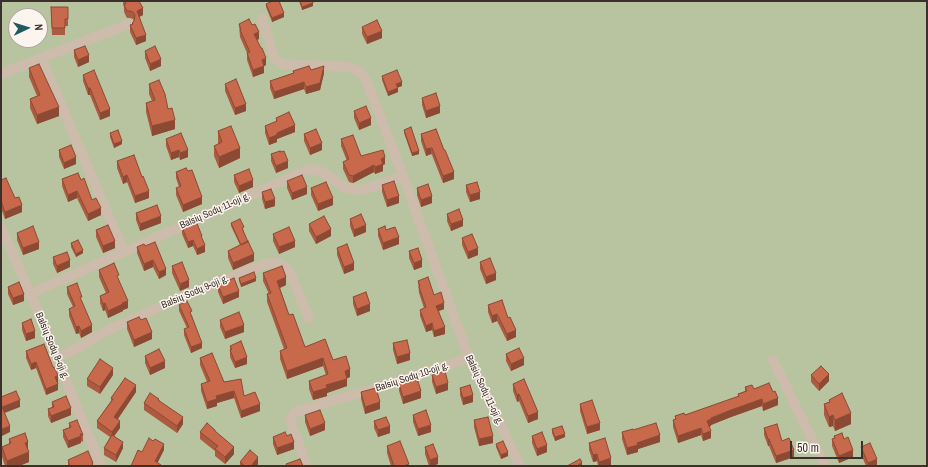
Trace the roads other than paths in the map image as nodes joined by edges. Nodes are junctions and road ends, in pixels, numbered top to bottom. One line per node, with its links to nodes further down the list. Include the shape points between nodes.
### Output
1 (262, 19): 5 (street, Balsių Sodų 11-oji g., via 274,57 283,64 348,67 359,71 366,80)
2 (129, 24): 3 (street)
3 (41, 58): 4 (street); 7 (street)
4 (1, 74)
5 (403, 176): 7 (street, Balsių Sodų 11-oji g., via 361,190 344,187 322,172 307,170); 11 (street, Balsių Sodų 11-oji g.)
6 (1, 227): 8 (street, Balsių Sodų 8-oji g.)
7 (124, 252): 8 (street, Balsių Sodų 11-oji g.)
8 (30, 294): 10 (street, Balsių Sodų 8-oji g.)
9 (309, 318): 10 (street, Balsių Sodų 9-oji g., via 289,270 279,264 265,264 106,331)
10 (57, 358): 13 (street, Balsių Sodų 8-oji g.)
11 (469, 358): 14 (street, Balsių Sodų 10-oji g., via 295,412 291,423); 15 (street, Balsių Sodų 11-oji g.)
12 (773, 360): 16 (street)
13 (101, 466)
14 (307, 466)
15 (520, 466)
16 (825, 466)

